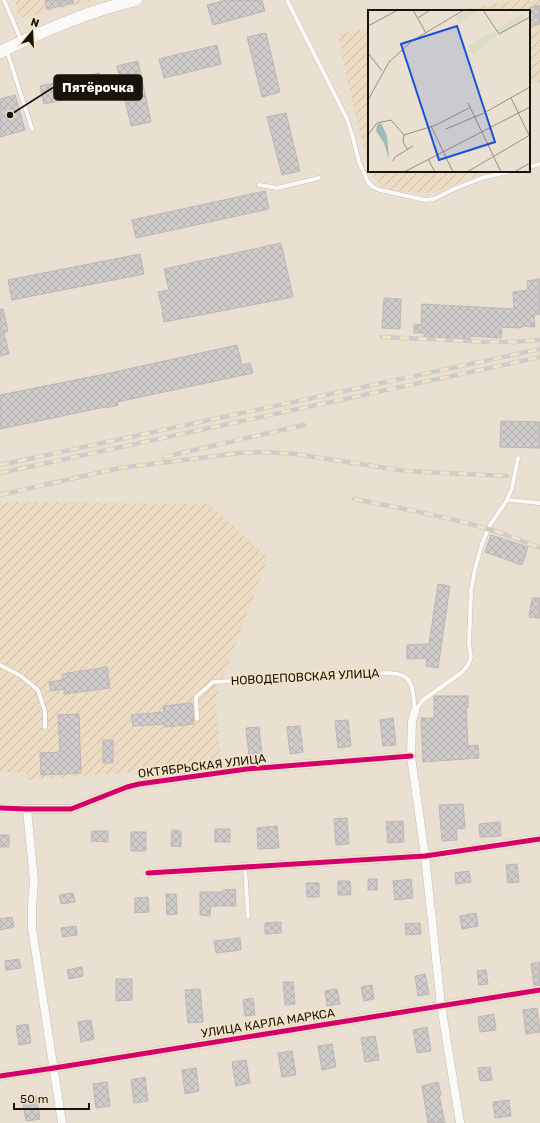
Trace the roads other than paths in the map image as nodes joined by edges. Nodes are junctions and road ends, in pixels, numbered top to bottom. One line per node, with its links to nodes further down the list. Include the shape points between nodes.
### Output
1 (4, 0): 4 (lane)
2 (136, 0): 4 (street, via 68,21)
3 (287, 0): 9 (lane, via 347,119 359,162 373,187 425,200 434,199 482,178)
4 (22, 42): 5 (street)
5 (3, 50): 6 (lane)
6 (32, 129)
7 (540, 164): 8 (lane)
8 (530, 167)
9 (508, 172)
10 (319, 178): 11 (lane, via 277,188)
11 (259, 185)
12 (518, 458): 13 (lane)
13 (507, 500): 14 (lane); 16 (lane, via 490,525 476,569 471,591 471,657 468,665 461,673 423,700)
14 (540, 502)
15 (0, 666): 18 (lane, via 22,676 38,690)
16 (415, 711): 17 (lane, НОВОДЕПОВСКАЯ УЛИЦА, via 408,679 403,675 387,673 213,682 196,697); 19 (street, via 411,725)
17 (197, 719)
18 (45, 727)
19 (411, 756): 21 (street, ОКТЯБРЬСКАЯ УЛИЦА, via 247,769 138,784 72,809); 23 (street)
20 (0, 808): 21 (street, ОКТЯБРЬСКАЯ УЛИЦА)
21 (27, 809): 29 (street, via 34,881 32,928)
22 (540, 839): 23 (street)
23 (425, 856): 24 (street); 28 (street)
24 (245, 867): 25 (street); 26 (lane)
25 (148, 873)
26 (248, 917)
27 (540, 990): 28 (street, УЛИЦА КАРЛА МАРКСА)
28 (441, 1005): 29 (street, УЛИЦА КАРЛА МАРКСА); 32 (street)
29 (54, 1068): 30 (street, УЛИЦА КАРЛА МАРКСА); 31 (street)
30 (0, 1076)
31 (62, 1123)
32 (460, 1123)

